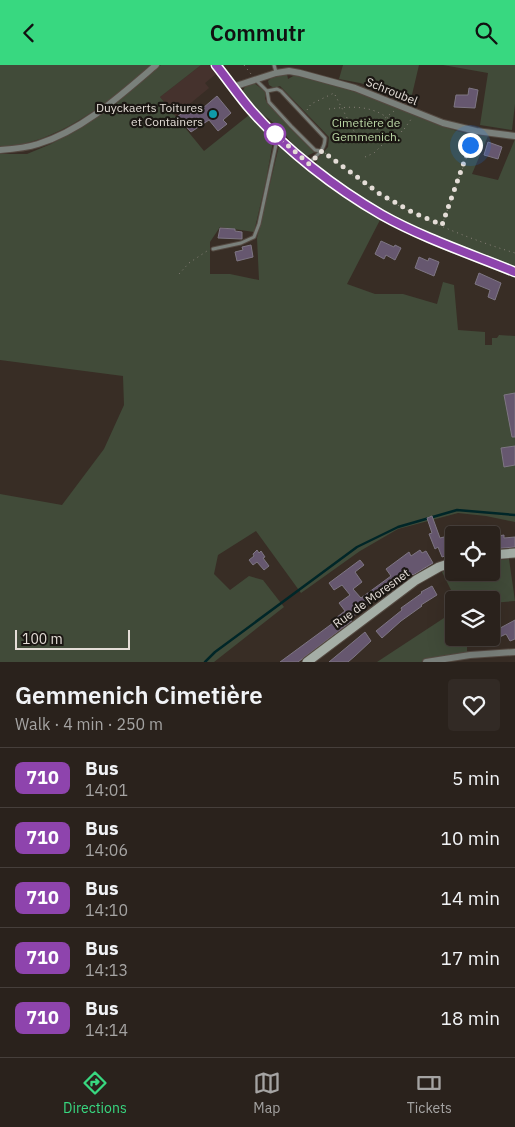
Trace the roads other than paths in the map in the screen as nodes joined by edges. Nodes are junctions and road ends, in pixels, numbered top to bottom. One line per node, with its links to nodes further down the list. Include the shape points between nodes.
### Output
1 (156, 65): 10 (street, via 123,93 68,131 38,144)
2 (216, 65): 6 (main road)
3 (274, 65): 4 (lane)
4 (276, 73): 5 (street, Schroubel); 8 (street, Schroubel, via 300,73 355,88 443,123)
5 (255, 78): 6 (street, Schroubel); 7 (lane)
6 (233, 87): 9 (main road)
7 (267, 91): 11 (lane, via 269,102 285,120 315,150); 11 (lane, via 281,91 303,114 325,138)
8 (515, 136)
9 (277, 137): 12 (main road); 13 (lane, via 254,237)
10 (0, 150)
11 (322, 151): 12 (lane)
12 (309, 164): 14 (main road, via 382,215)
13 (213, 249)
14 (515, 272)
15 (515, 553): 16 (main road)
16 (500, 554)
17 (445, 565): 19 (main road, Rue de Moresnet, via 416,580)
18 (515, 653): 20 (street, via 485,653)
19 (307, 662)
20 (426, 662)

